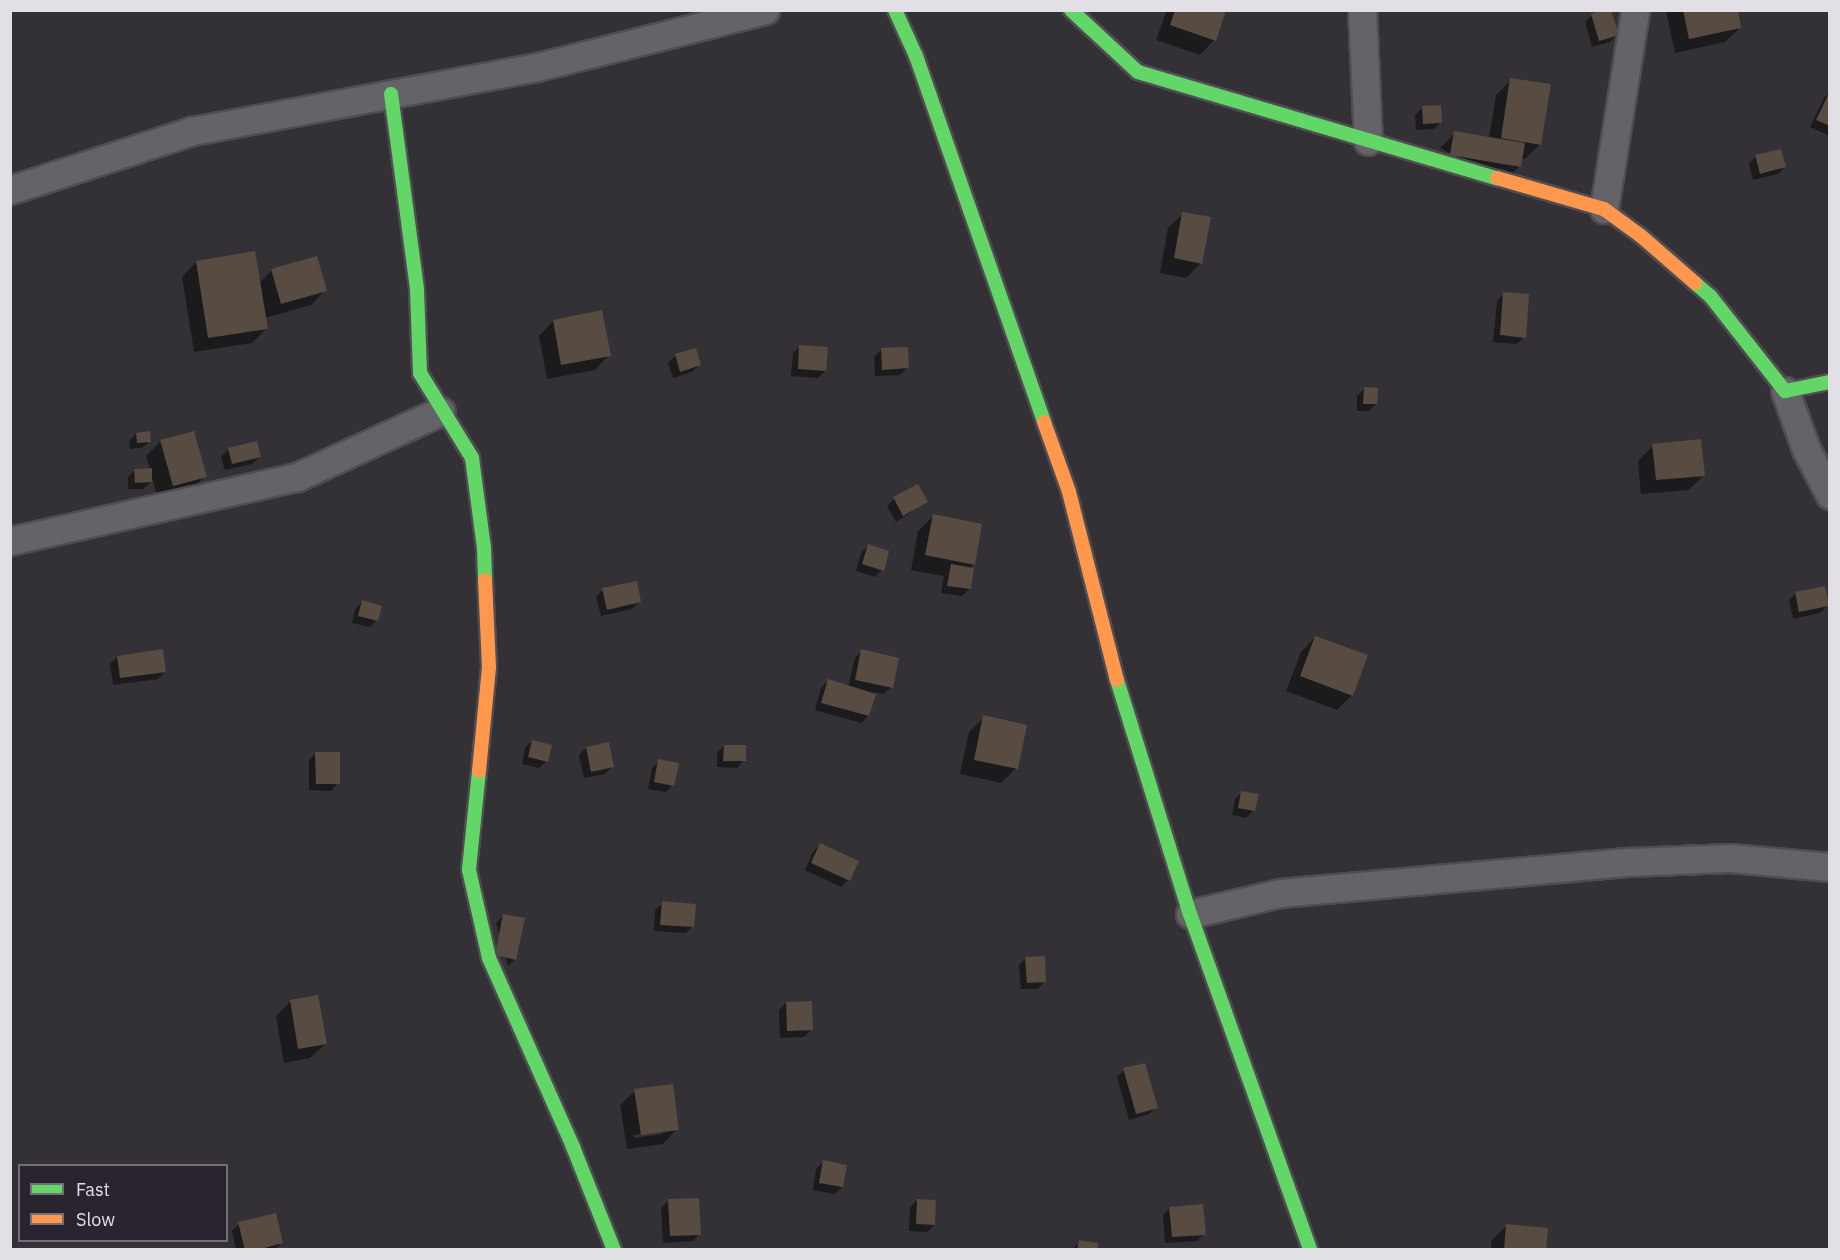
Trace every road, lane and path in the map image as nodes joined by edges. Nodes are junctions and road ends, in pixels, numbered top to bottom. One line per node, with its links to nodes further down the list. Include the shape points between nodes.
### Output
1 (765, 10): 6 (street, via 537,67)
2 (895, 10): 16 (street, via 916,56 1069,492 1119,690)
3 (1071, 10): 7 (street, via 1138,72)
4 (1362, 10): 7 (street)
5 (1635, 10): 9 (street)
6 (391, 94): 8 (street, via 192,131); 12 (street, via 417,291 420,373)
7 (1368, 141): 9 (street)
8 (10, 190)
9 (1604, 209): 11 (street, via 1711,297)
10 (1830, 382): 11 (street)
11 (1785, 391): 13 (street, via 1806,449)
12 (441, 411): 14 (street, via 297,477); 17 (street, via 472,458 484,548 489,667 469,870 489,958)
13 (1830, 495)
14 (10, 541)
15 (1830, 867): 16 (street, via 1731,858 1630,862 1280,893)
16 (1190, 914): 18 (street)
17 (614, 1250)
18 (1310, 1250)

